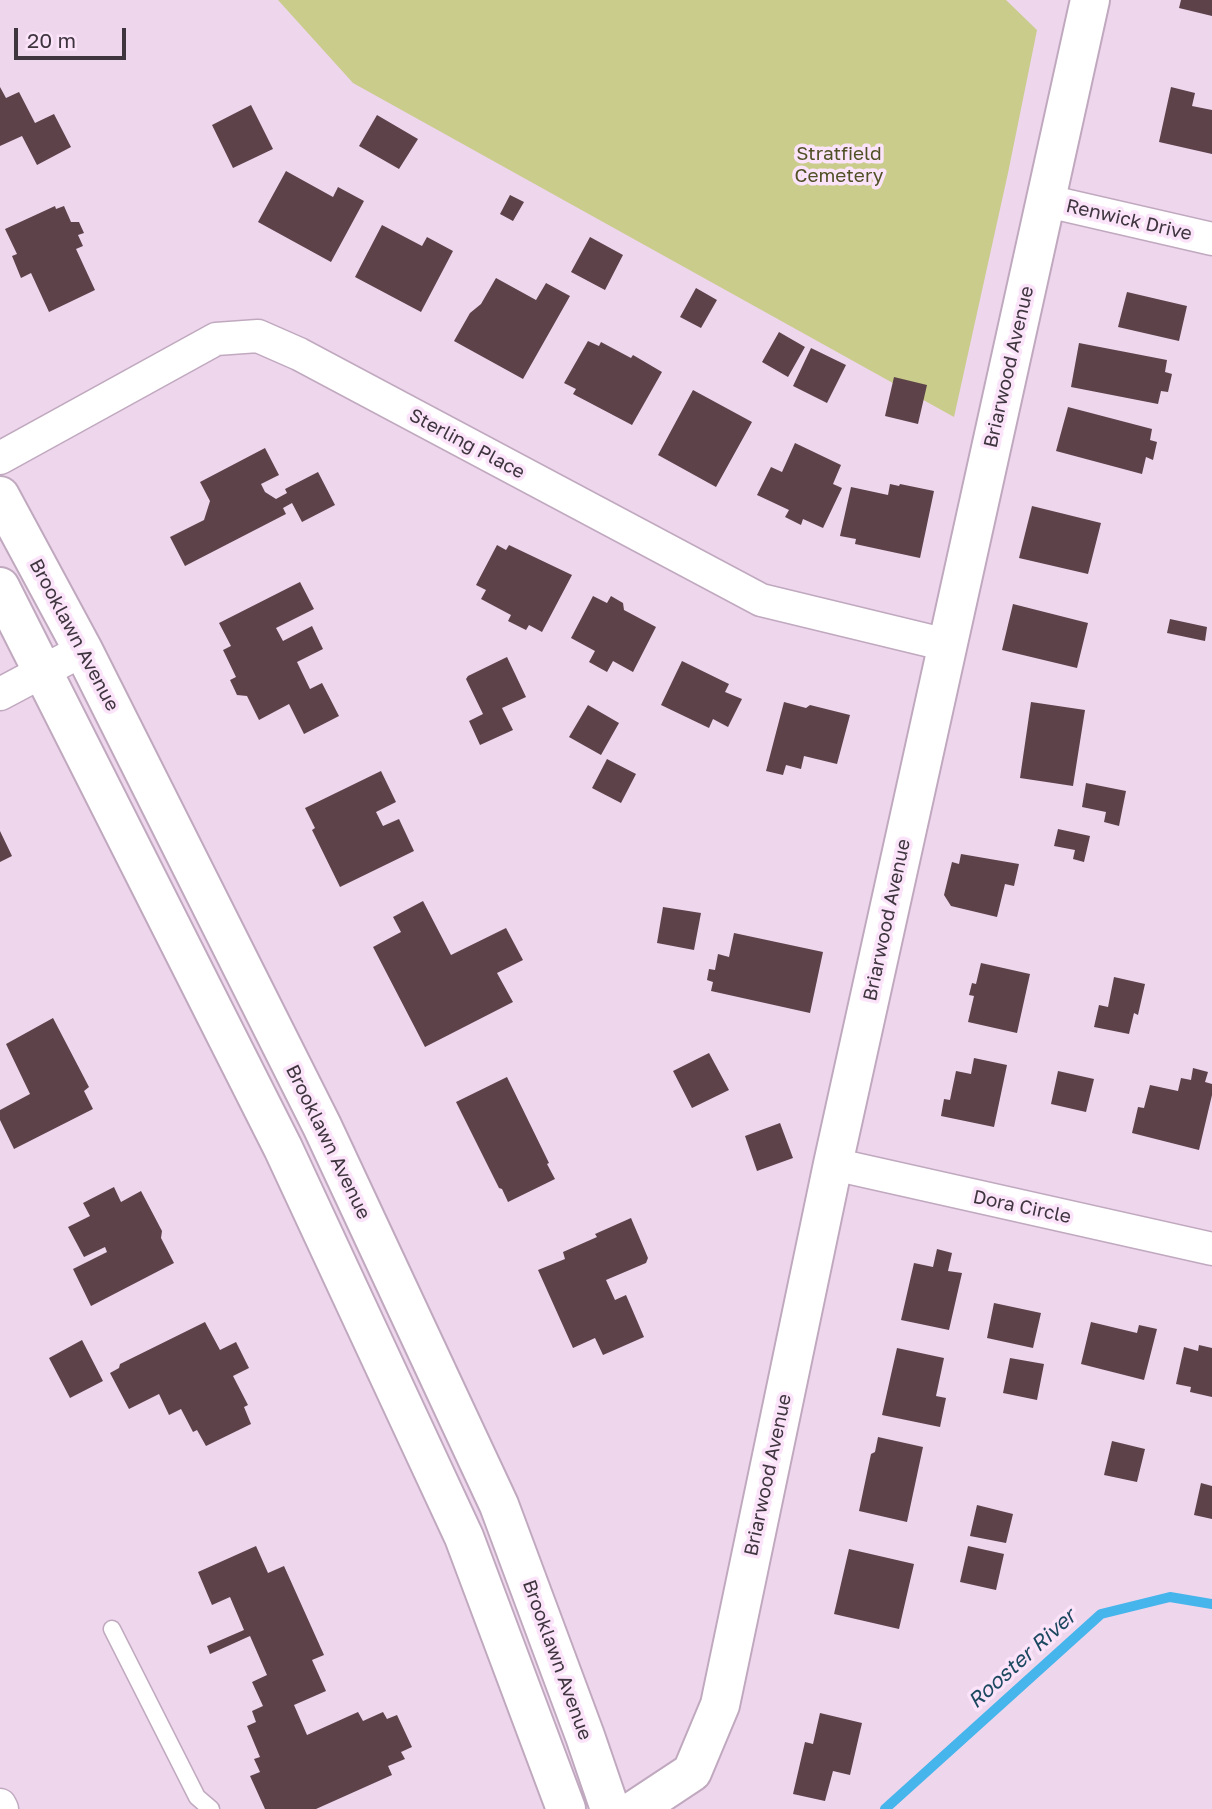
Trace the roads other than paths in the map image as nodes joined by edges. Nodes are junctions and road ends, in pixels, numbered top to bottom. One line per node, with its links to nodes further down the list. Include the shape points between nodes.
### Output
1 (1090, 0): 2 (main road, Briarwood Avenue)
2 (1047, 201): 3 (street, Renwick Drive); 7 (main road, Briarwood Avenue)
3 (1212, 239)
4 (0, 458): 7 (street, Sterling Place, via 215,339 258,336 761,600)
5 (0, 496): 8 (main road, Brooklawn Avenue)
6 (0, 587): 9 (main road)
7 (947, 645): 11 (main road, Briarwood Avenue)
8 (83, 650): 9 (street); 16 (main road, Brooklawn Avenue, via 322,1126 499,1505)
9 (44, 671): 10 (street); 15 (main road, via 283,1148 464,1537)
10 (0, 694)
11 (833, 1164): 12 (street, Dora Circle); 17 (main road, Briarwood Avenue, via 720,1705 692,1772)
12 (1212, 1249)
13 (112, 1629): 14 (lane, via 197,1797)
14 (211, 1809)
15 (566, 1809)
16 (610, 1809)
17 (636, 1809)

